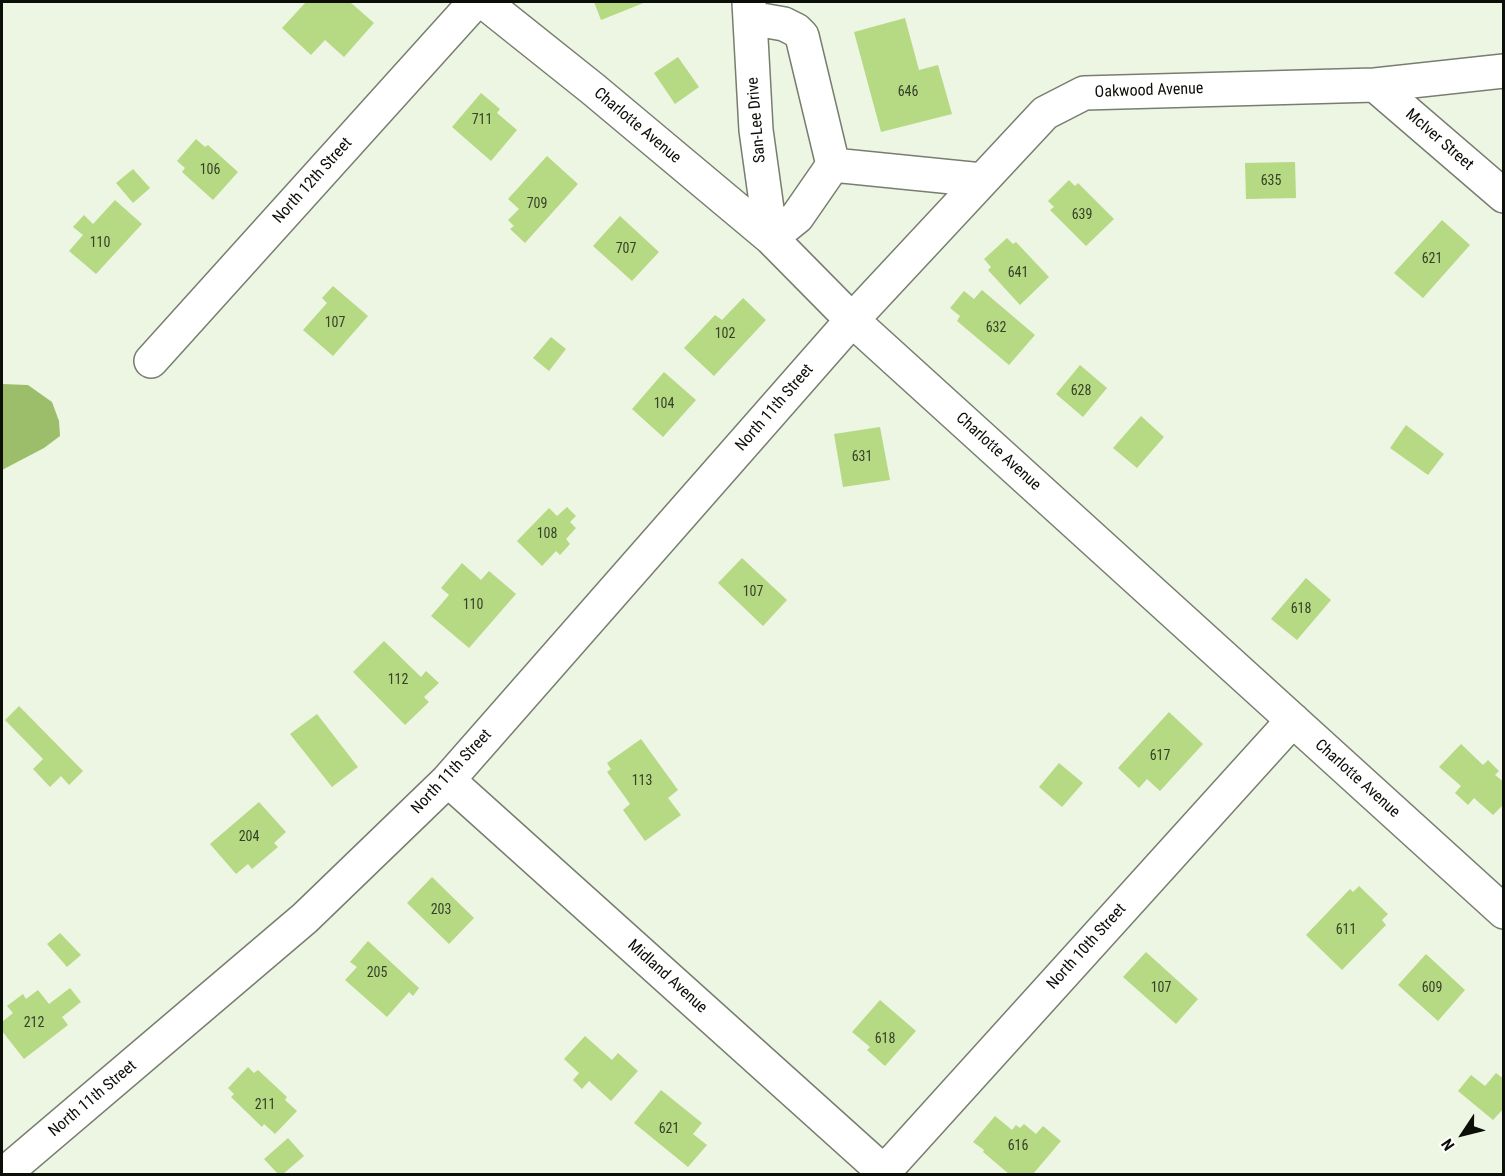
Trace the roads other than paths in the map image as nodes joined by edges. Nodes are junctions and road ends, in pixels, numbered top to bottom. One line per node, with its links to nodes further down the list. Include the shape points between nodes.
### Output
1 (475, 2): 11 (street, North 12th Street)
2 (484, 2): 9 (street, Charlotte Avenue)
3 (750, 10): 6 (street, via 802,36); 9 (street, San-Lee Drive, via 756,130)
4 (1503, 71): 5 (street, Oakwood Avenue)
5 (1376, 85): 7 (street, Oakwood Avenue, via 1084,93 1045,113); 8 (street, McIver Street)
6 (833, 165): 7 (street); 9 (street, via 797,218)
7 (982, 180): 10 (street, Oakwood Avenue)
8 (1503, 196)
9 (771, 238): 10 (street, Charlotte Avenue)
10 (852, 320): 12 (street, Charlotte Avenue); 13 (street, North 11th Street)
11 (152, 361)
12 (1293, 720): 14 (street, Charlotte Avenue); 16 (street, North 10th Street)
13 (448, 780): 15 (street, North 11th Street, via 305,918); 16 (street, Midland Avenue)
14 (1503, 912)
15 (4, 1174)
16 (884, 1174)

